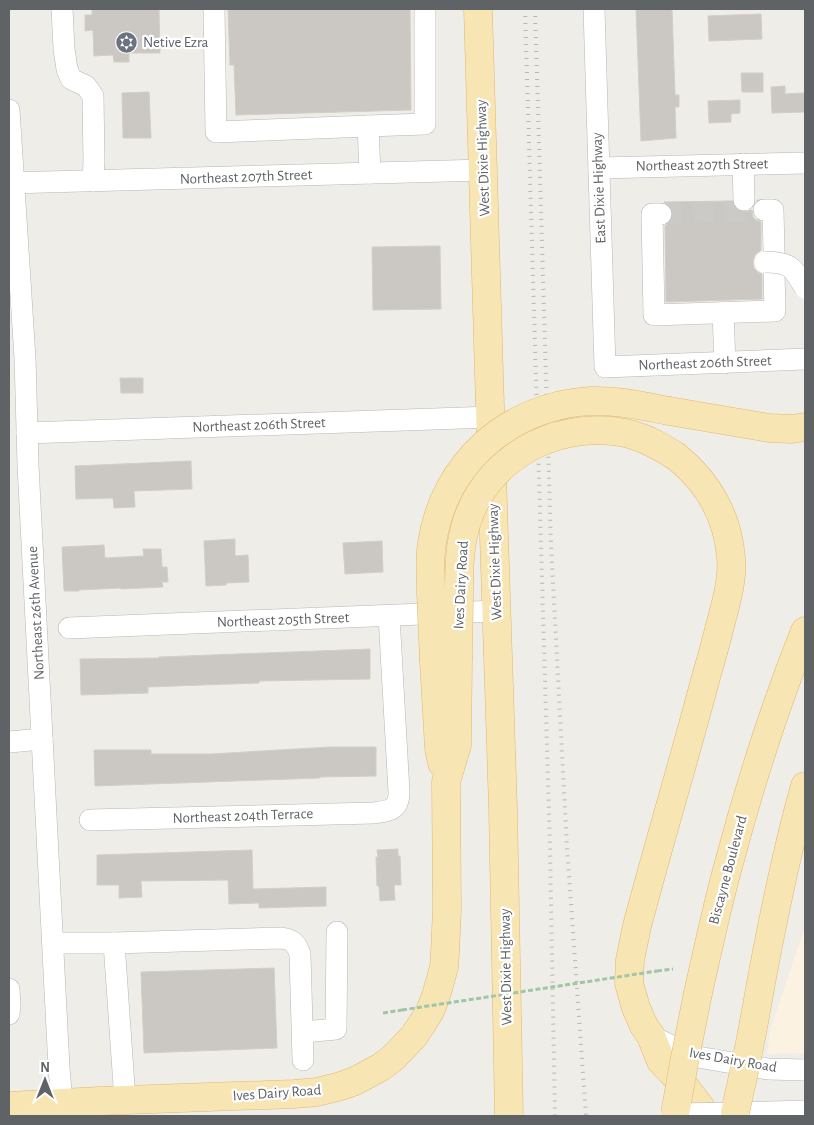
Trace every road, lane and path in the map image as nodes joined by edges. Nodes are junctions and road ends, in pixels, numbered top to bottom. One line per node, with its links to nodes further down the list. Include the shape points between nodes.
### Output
1 (62, 9): 13 (street, via 67,70 72,79 86,86 94,96)
2 (214, 9): 7 (street, via 216,132)
3 (425, 9): 7 (street, via 425,124)
4 (478, 9): 11 (main road, West Dixie Highway)
5 (594, 9): 10 (street, East Dixie Highway)
6 (9, 110): 14 (street, Northeast 26th Avenue)
7 (368, 126): 12 (street)
8 (805, 163): 9 (street, Northeast 207th Street)
9 (743, 164): 10 (street, Northeast 207th Street); 15 (street)
10 (599, 168): 25 (street, East Dixie Highway)
11 (484, 170): 12 (street, Northeast 207th Street); 26 (main road, West Dixie Highway)
12 (370, 173): 13 (street, Northeast 207th Street)
13 (93, 181): 14 (street, Northeast 207th Street)
14 (11, 183): 18 (street, Northeast 26th Avenue)
15 (744, 200)
16 (764, 210): 19 (street, via 773,210)
17 (661, 214): 21 (street, via 652,214 654,315)
18 (13, 262): 22 (street, Northeast 26th Avenue)
19 (771, 262): 20 (street, bridge, via 781,262 795,270); 21 (street, via 775,312)
20 (805, 288)
21 (723, 313): 24 (street)
22 (17, 359): 28 (street, Northeast 26th Avenue)
23 (805, 360): 24 (street, Northeast 206th Street)
24 (725, 362): 25 (street, Northeast 206th Street)
25 (605, 367)
26 (491, 417): 28 (street, Northeast 206th Street); 29 (main road, West Dixie Highway)
27 (805, 427): 33 (main road, bridge, via 761,427 624,403 592,401 543,410 500,431 476,452 455,480 435,528 430,572)
28 (27, 433): 34 (street, Northeast 26th Avenue)
29 (497, 611): 30 (street, Northeast 205th Street); 55 (main road, West Dixie Highway)
30 (389, 616): 31 (street, Northeast 205th Street); 37 (street, Northeast 204th Terrace, via 399,792 392,810)
31 (69, 628)
32 (805, 631): 53 (main road, Biscayne Boulevard, bridge, via 728,864 686,1049)
33 (446, 661): 46 (main road, Ives Dairy Road, bridge, via 461,546 468,520 486,486 523,451 546,439 585,430 634,436 677,458 709,491 728,538 730,585 630,960 629,983 634,1003); 49 (main road, Ives Dairy Road, via 439,748 446,782 444,967 430,1011 422,1024 381,1067 355,1081 317,1092)
34 (42, 739): 35 (street); 39 (street, Northeast 26th Avenue)
35 (9, 742)
36 (805, 786): 54 (main road, bridge, via 778,896)
37 (90, 820)
38 (337, 932): 45 (street, via 336,1029)
39 (53, 943): 40 (street); 51 (street, Northeast 26th Avenue)
40 (114, 943): 45 (street, via 291,940 300,954); 49 (street)
41 (673, 969): 43 (path, bridge)
42 (9, 989): 44 (street)
43 (383, 1013)
44 (9, 1014)
45 (302, 1032): 47 (street)
46 (651, 1036): 48 (street, Ives Dairy Road, via 692,1056 768,1069); 56 (main road, via 660,1061)
47 (303, 1060)
48 (805, 1070)
49 (125, 1100): 51 (main road, Ives Dairy Road)
50 (9, 1106): 51 (main road, Ives Dairy Road)
51 (62, 1110)
52 (805, 1111): 54 (street)
53 (675, 1115): 54 (street, bridge)
54 (734, 1115)
55 (509, 1116)
56 (707, 1116)

